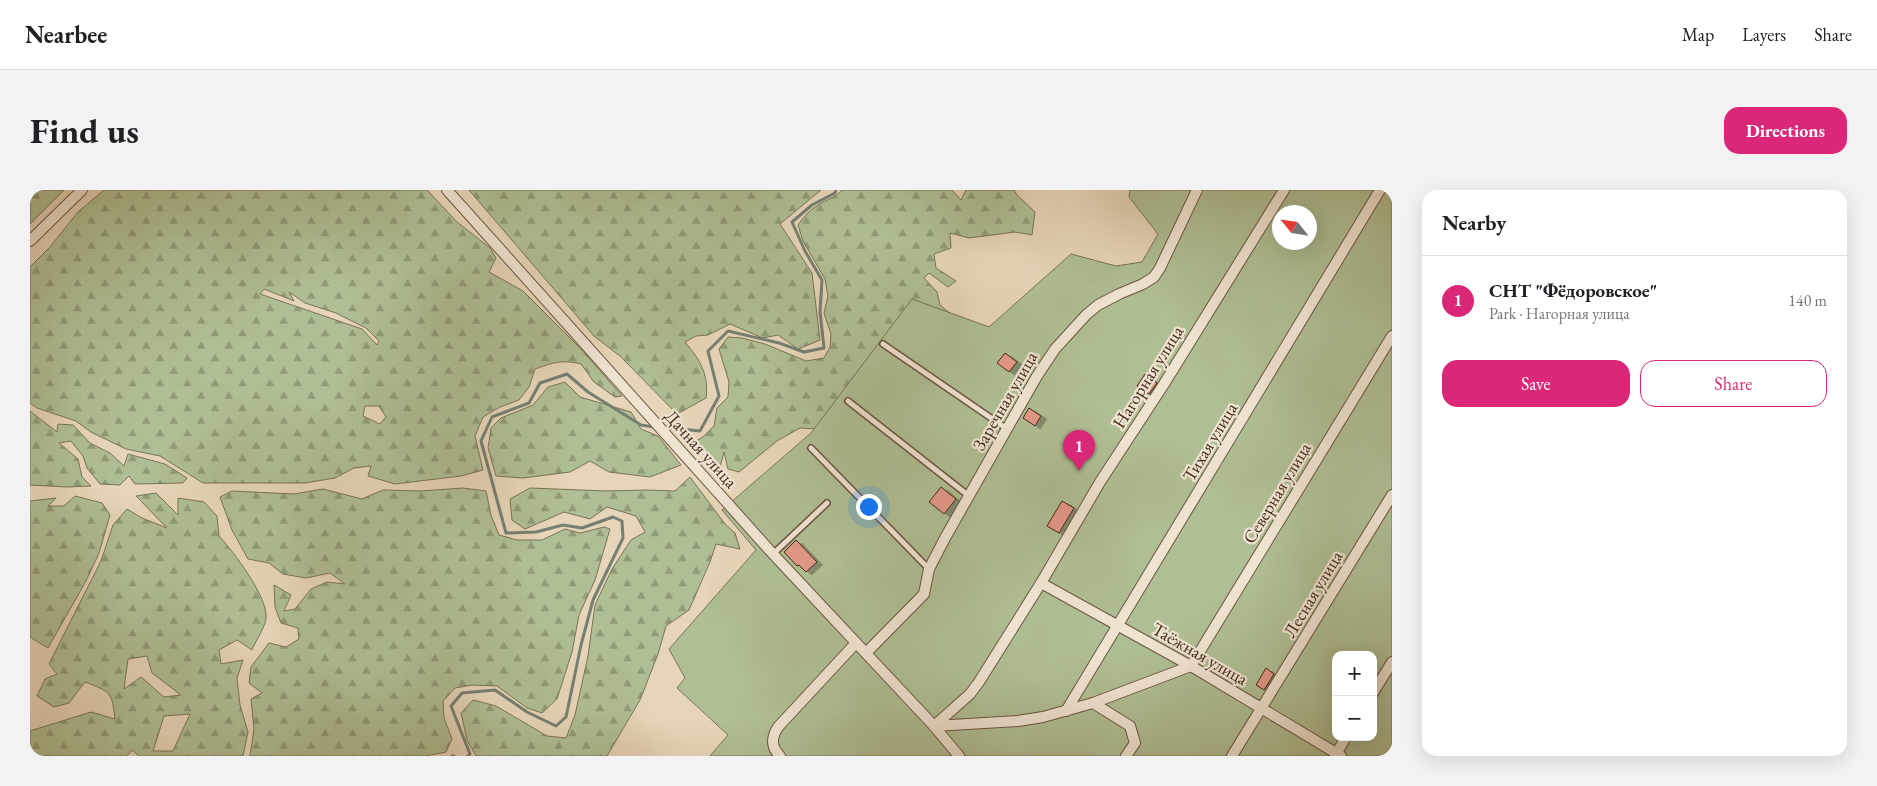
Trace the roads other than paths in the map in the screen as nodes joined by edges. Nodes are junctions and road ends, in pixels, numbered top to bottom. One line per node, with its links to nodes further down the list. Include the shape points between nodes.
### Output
1 (82, 190): 6 (street)
2 (447, 190): 15 (street, Дачная улица)
3 (1197, 190): 10 (street, Заречная улица, via 1154,277 1098,305 1067,335 1037,376)
4 (1284, 190): 17 (street, Нагорная улица, via 1100,482)
5 (1380, 190): 18 (street, Тихая улица)
6 (30, 241)
7 (1392, 336): 22 (street, Северная улица)
8 (883, 344): 10 (lane)
9 (848, 401): 13 (lane)
10 (1008, 430): 13 (street, Заречная улица)
11 (811, 448): 16 (lane)
12 (1392, 495): 25 (street, Лесная улица)
13 (969, 496): 16 (street, Заречная улица)
14 (828, 503): 15 (lane)
15 (773, 554): 19 (street, Дачная улица)
16 (929, 569): 20 (street, Заречная улица, via 924,594)
17 (1041, 582): 18 (street, Таёжная улица); 27 (street, Нагорная улица, via 975,688)
18 (1118, 626): 22 (street, Таёжная улица); 26 (street, Тихая улица)
19 (856, 643): 20 (street, Дачная улица); 30 (street, via 778,727 773,744)
20 (866, 653): 27 (street, Дачная улица)
21 (1392, 662): 23 (street)
22 (1191, 666): 24 (street); 25 (street, Таёжная улица)
23 (1377, 686)
24 (1093, 703): 26 (street); 32 (street, via 1130,726 1134,732 1135,743)
25 (1262, 710): 29 (street, Таёжная улица); 33 (street, Лесная улица)
26 (1066, 711): 27 (street, via 1018,721)
27 (934, 726): 31 (street, Дачная улица)
28 (1344, 741): 29 (street)
29 (1338, 755)
30 (780, 756)
31 (958, 756)
32 (1126, 756)
33 (1232, 756)

